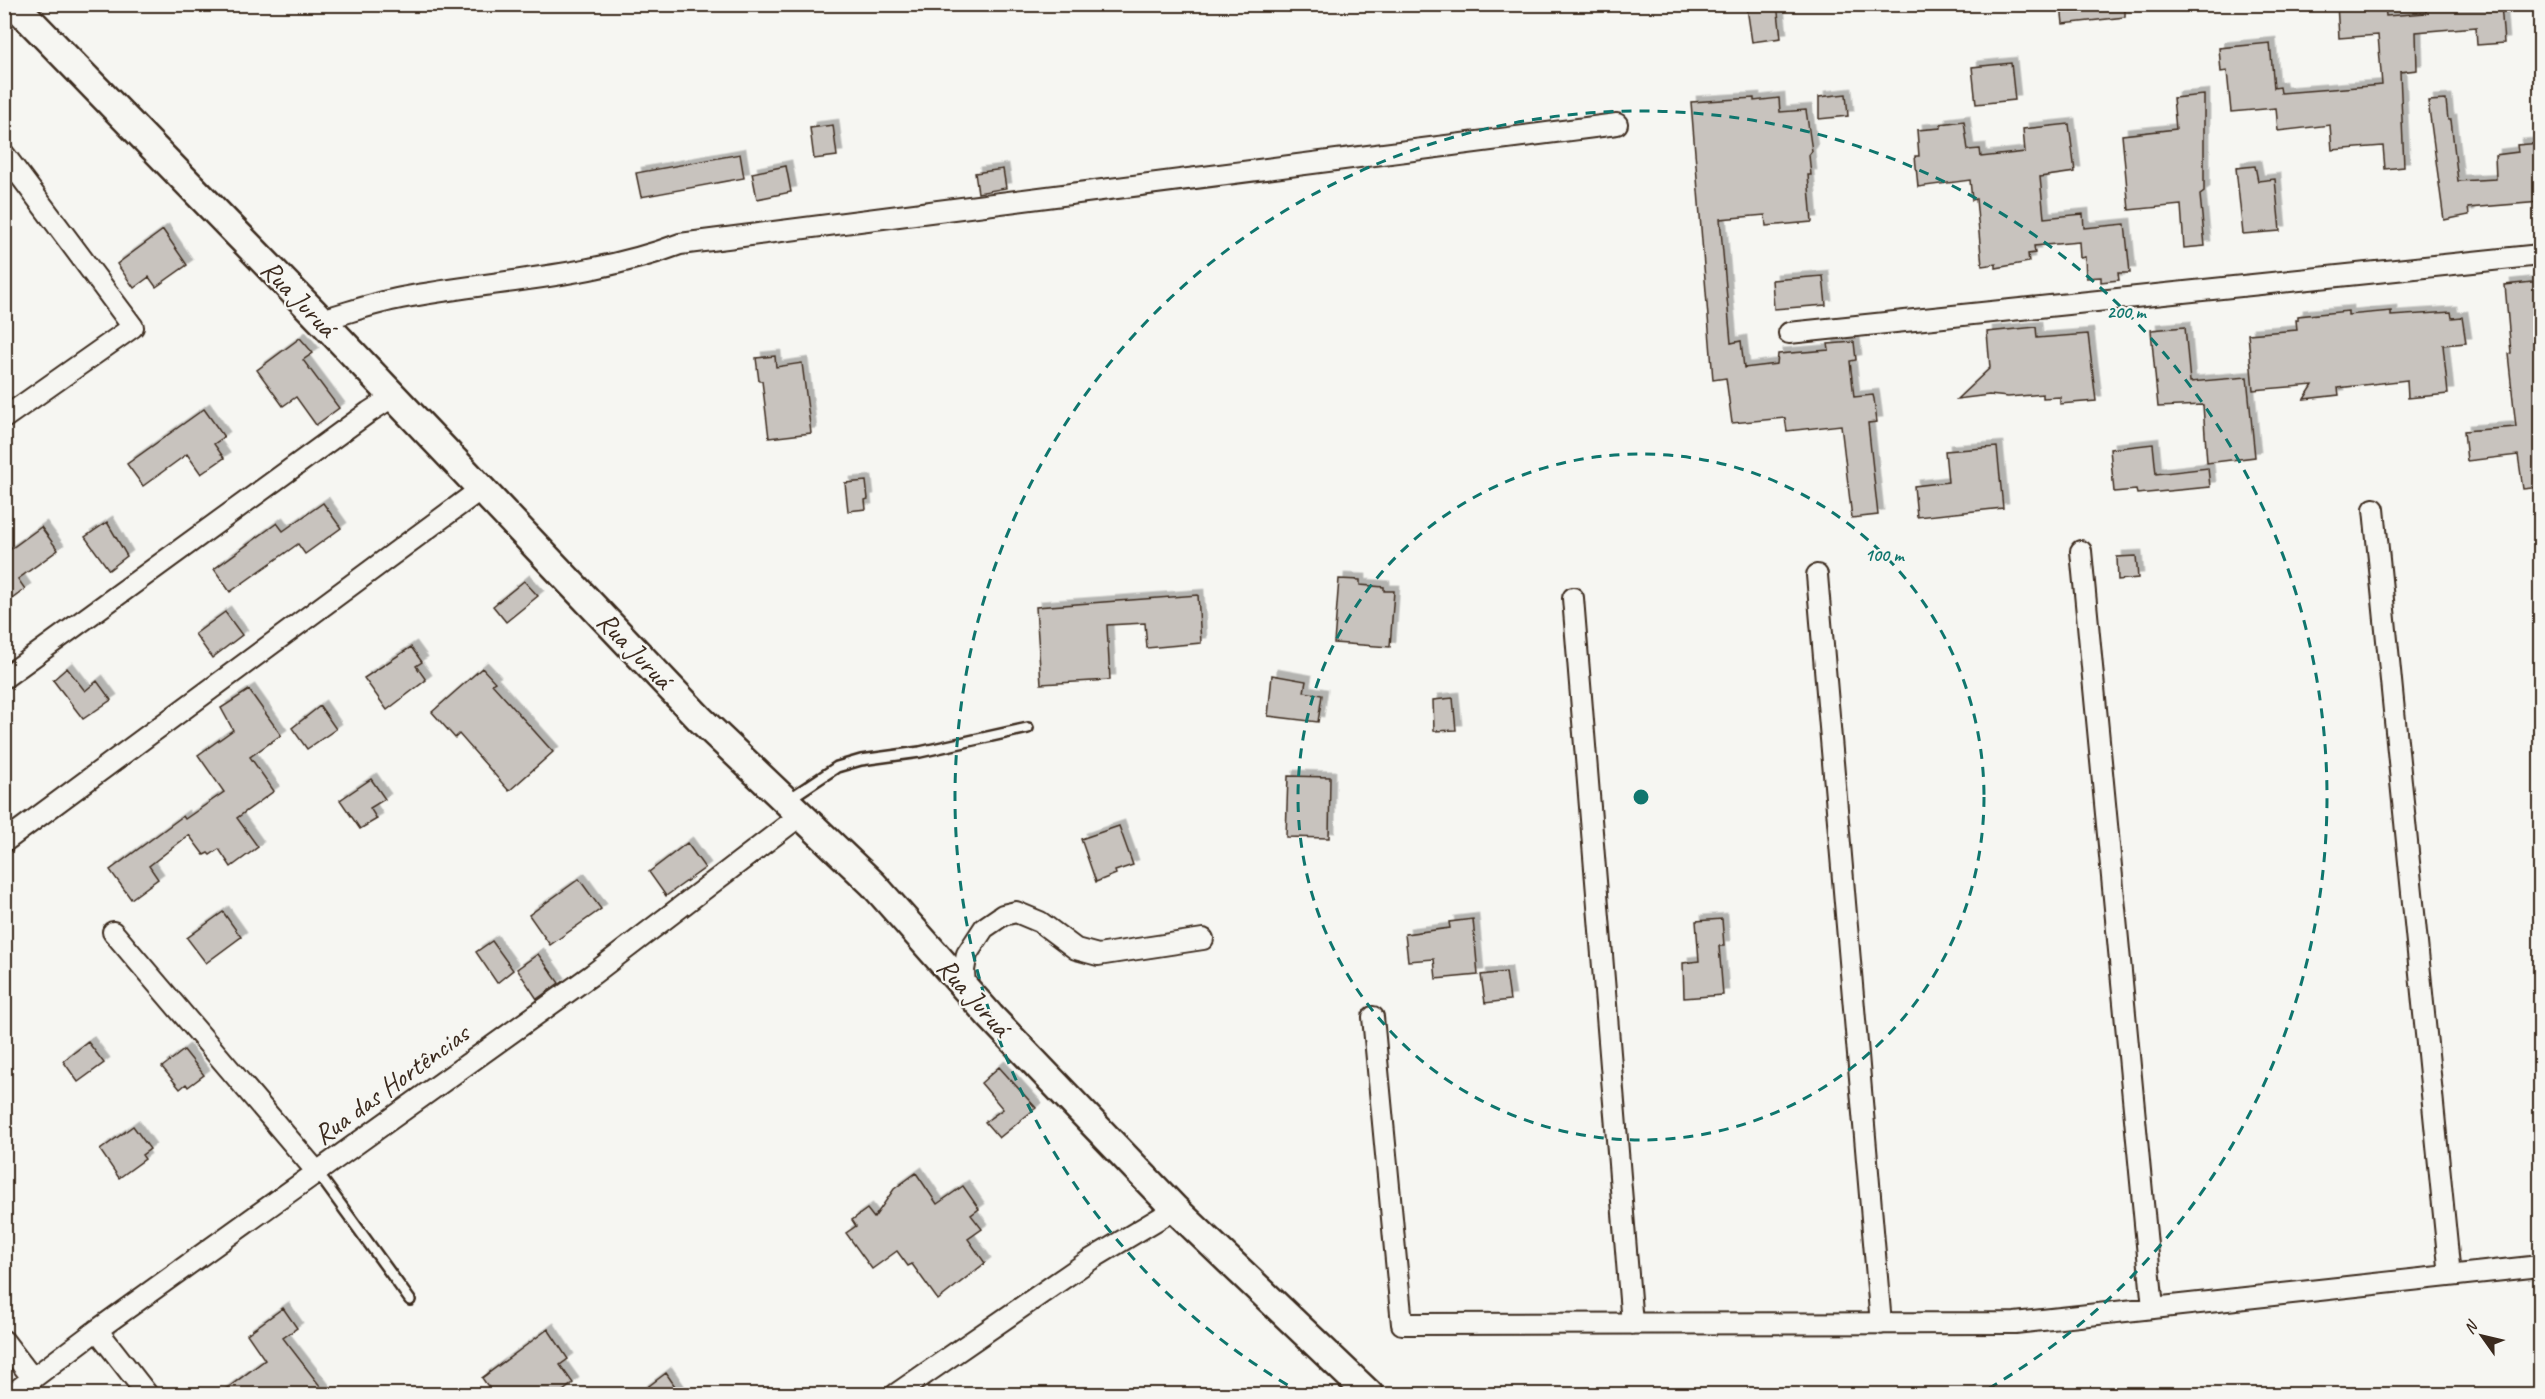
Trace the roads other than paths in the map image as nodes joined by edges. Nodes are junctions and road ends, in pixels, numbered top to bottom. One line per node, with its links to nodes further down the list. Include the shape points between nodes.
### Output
1 (14, 4): 5 (street, Rua Juruá)
2 (1617, 124): 5 (street, via 680,244 602,268 398,299)
3 (4, 154): 8 (street, via 133,327)
4 (2541, 255): 6 (street)
5 (321, 320): 7 (street, Rua Juruá)
6 (1789, 333)
7 (394, 396): 9 (street, Rua Juruá); 14 (street)
8 (4, 418)
9 (481, 489): 16 (street, Rua Juruá, via 700,718); 17 (street)
10 (2374, 508): 25 (street)
11 (2081, 551): 27 (street)
12 (1817, 575): 29 (street)
13 (1573, 598): 28 (street)
14 (4, 678)
15 (1028, 728): 16 (lane, via 837,767)
16 (794, 808): 20 (street, Rua Juruá, via 873,884); 22 (street, Rua das Hortências, via 593,974)
17 (4, 842)
18 (113, 932): 22 (street)
19 (1203, 939): 20 (street, via 1098,955 1076,949 1040,922 1016,912 1003,915 984,928 967,954)
20 (965, 987): 23 (street, Rua Juruá)
21 (1373, 1017): 28 (street, via 1402,1324)
22 (317, 1172): 26 (lane); 30 (street, Rua das Hortências)
23 (1175, 1209): 35 (street, via 1090,1260); 36 (street, Rua Juruá)
24 (2541, 1266): 25 (street)
25 (2450, 1276): 27 (street)
26 (410, 1300)
27 (2154, 1308): 29 (street, via 2015,1323)
28 (1632, 1324): 29 (street)
29 (1881, 1324)
30 (97, 1330): 32 (street, Rua das Hortências); 34 (street)
31 (4, 1341): 32 (street)
32 (33, 1379): 33 (street, Rua das Hortências)
33 (12, 1395)
34 (147, 1395)
35 (896, 1395)
36 (1369, 1395)

